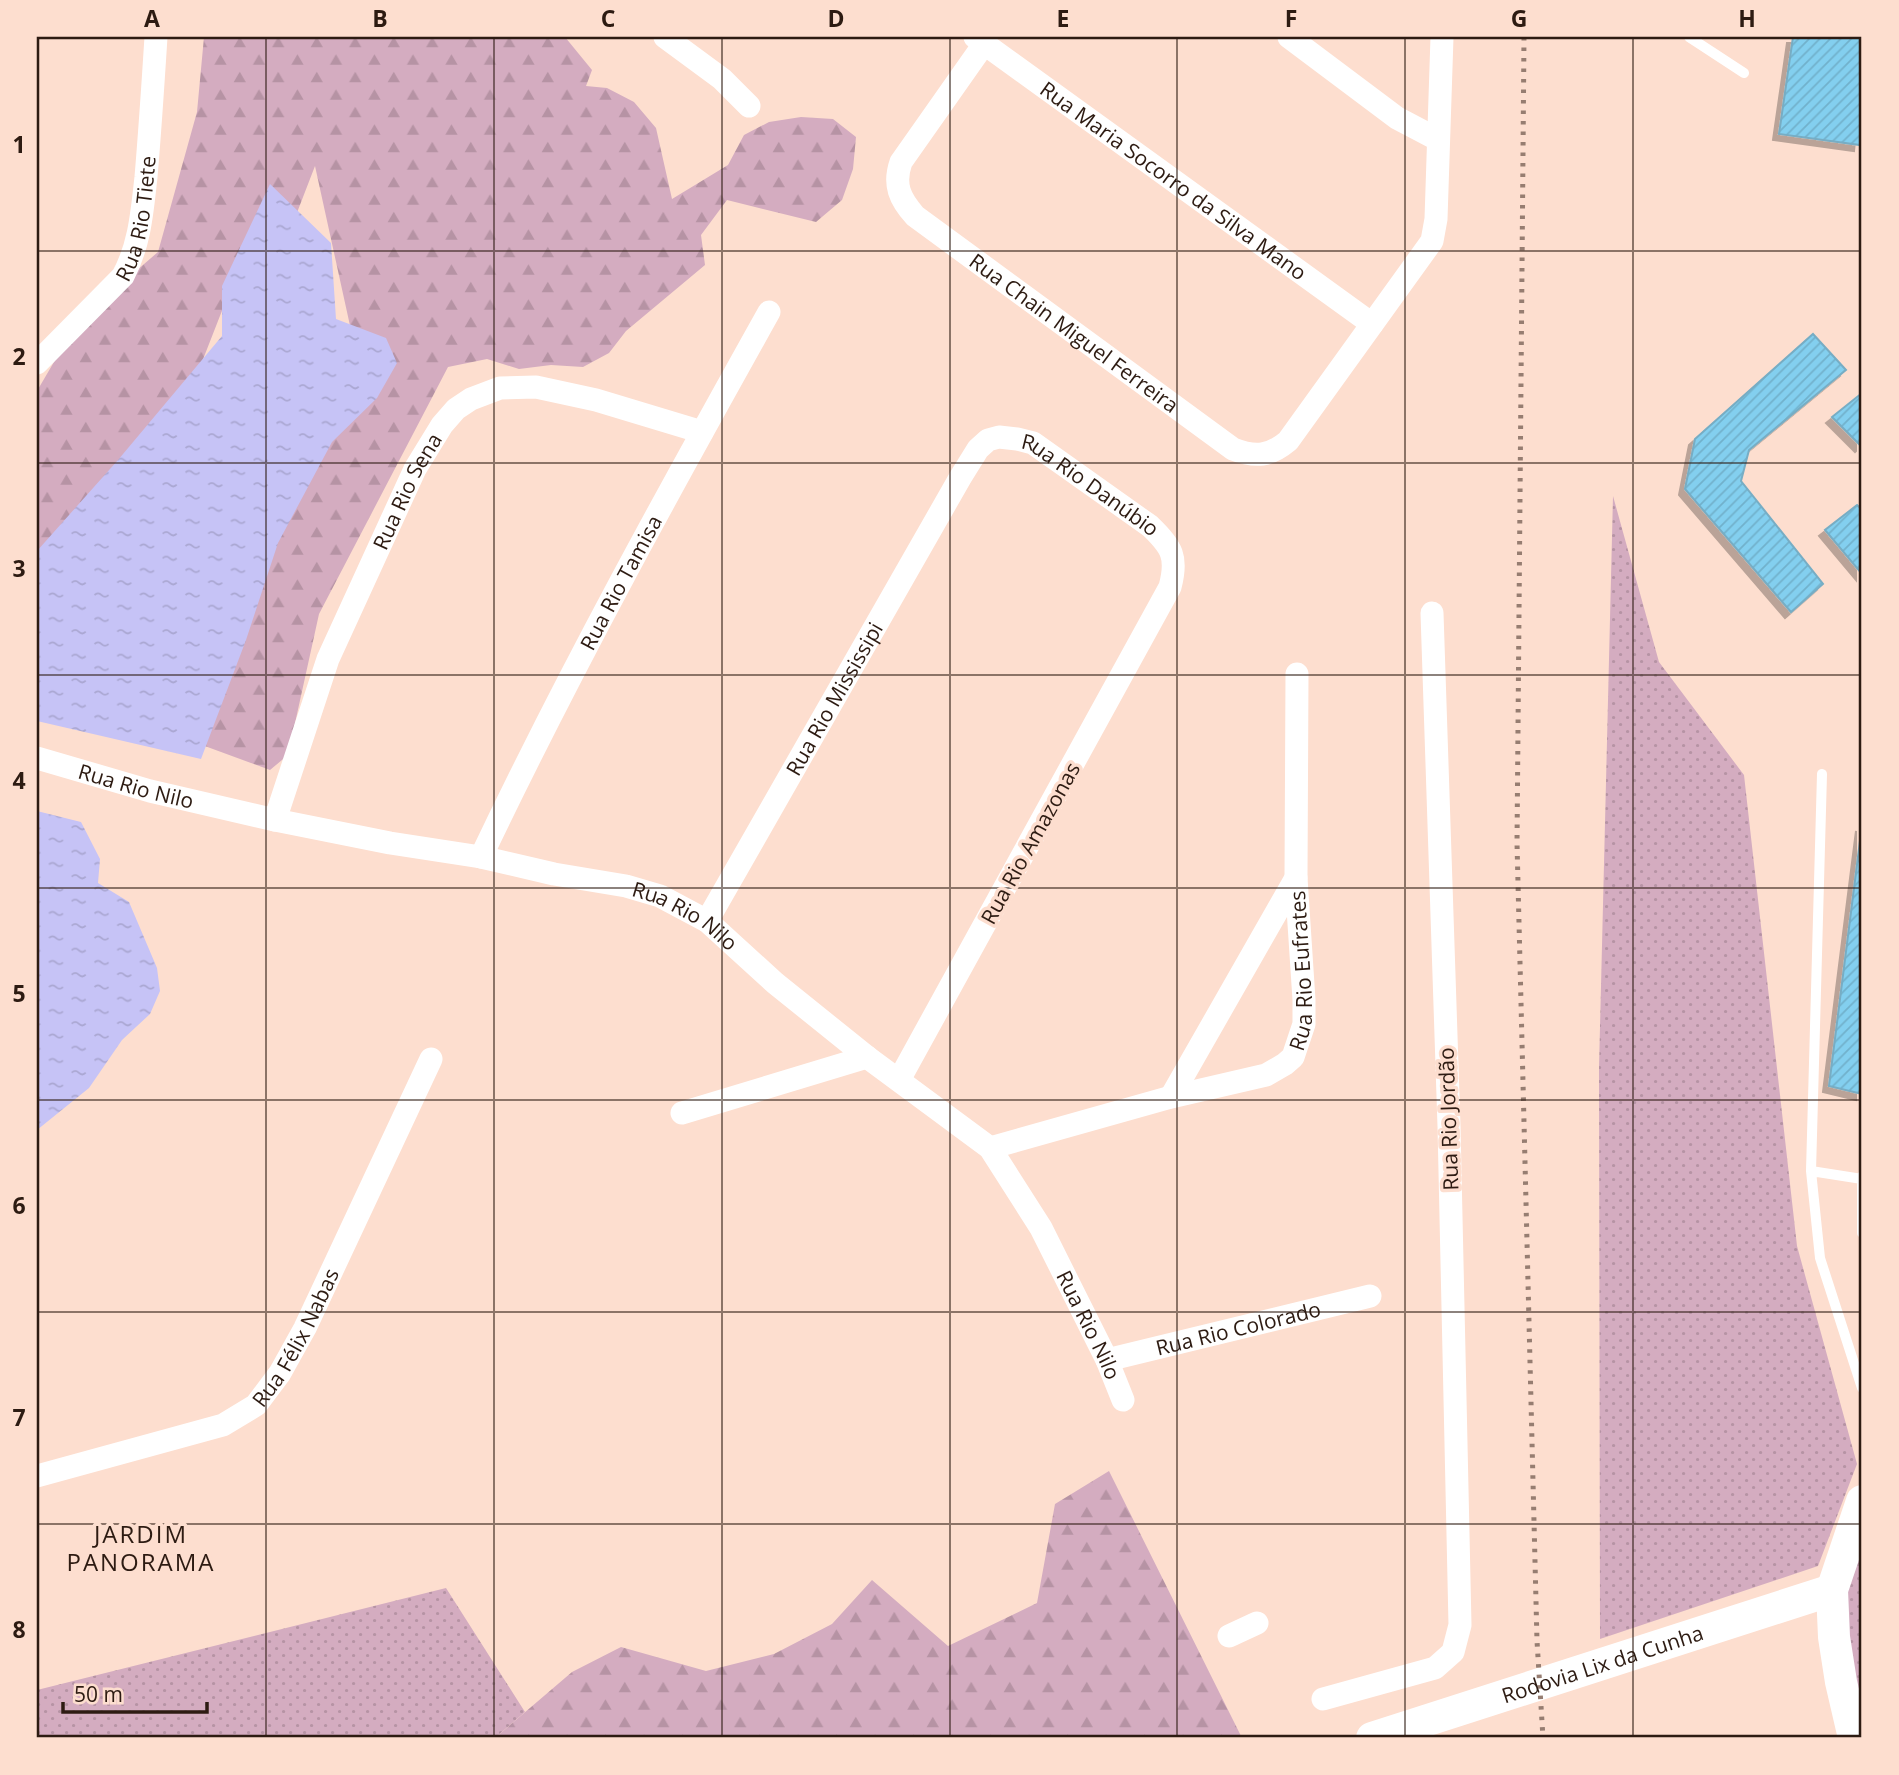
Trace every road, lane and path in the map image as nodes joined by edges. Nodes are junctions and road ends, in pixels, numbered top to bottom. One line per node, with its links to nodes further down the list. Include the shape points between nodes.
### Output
1 (156, 37): 12 (street, Rua Rio Tiete, via 139,237 132,260 123,276)
2 (665, 37): 8 (street, via 722,79)
3 (1289, 37): 9 (street, via 1397,118)
4 (1442, 37): 9 (street)
5 (1689, 37): 7 (lane)
6 (979, 40): 11 (street, Rua Maria Socorro da Silva Mano); 11 (street, Rua Chain Miguel Ferreira, via 901,162 897,180 902,202 1233,449 1264,456 1289,441)
7 (1744, 73)
8 (749, 106)
9 (1437, 139): 11 (street, via 1432,241)
10 (769, 312): 13 (street, Rua Rio Tamisa)
11 (1372, 324)
12 (37, 363)
13 (702, 432): 20 (street, Rua Rio Sena, via 536,387 500,388 456,409 415,469 328,659); 21 (street, Rua Rio Tamisa, via 525,763)
14 (960, 478): 15 (street, Rua Rio Danúbio, via 988,439 1033,443 1162,538 1174,556 1175,569); 23 (street, Rua Rio Mississipi)
15 (1161, 605): 26 (street, Rua Rio Amazonas)
16 (1432, 613): 42 (street, Rua Rio Jordão, via 1460,1625 1453,1652 1435,1668)
17 (1297, 674): 22 (street, Rua Rio Eufrates)
18 (37, 758): 20 (street, Rua Rio Nilo)
19 (1822, 774): 30 (lane)
20 (275, 820): 21 (street, Rua Rio Nilo)
21 (481, 858): 23 (street, Rua Rio Nilo, via 626,886 660,896)
22 (1296, 878): 27 (street, Rua Rio Eufrates); 27 (street, Rua Rio Eufrates, via 1304,1024 1293,1057 1266,1075)
23 (707, 921): 24 (street, Rua Rio Nilo)
24 (867, 1057): 26 (street, Rua Rio Nilo); 28 (street)
25 (431, 1059): 37 (street, Rua Félix Nabas, via 304,1328 256,1405 223,1425)
26 (899, 1080): 29 (street, Rua Rio Nilo)
27 (1171, 1097): 29 (street, Rua Rio Eufrates)
28 (682, 1113)
29 (990, 1149): 34 (street, Rua Rio Nilo, via 1041,1228)
30 (1811, 1171): 31 (lane); 35 (lane, via 1820,1258)
31 (1862, 1177): 32 (lane)
32 (1862, 1233)
33 (1370, 1296): 34 (street, Rua Rio Colorado)
34 (1108, 1360): 36 (street, Rua Rio Nilo)
35 (1862, 1388)
36 (1124, 1399)
37 (37, 1476)
38 (1862, 1501): 39 (main road)
39 (1832, 1590): 43 (main road, Rodovia Lix da Cunha); 44 (main road, via 1834,1637)
40 (1257, 1623): 41 (street)
41 (1229, 1636)
42 (1323, 1699)
43 (1372, 1738)
44 (1854, 1738)

